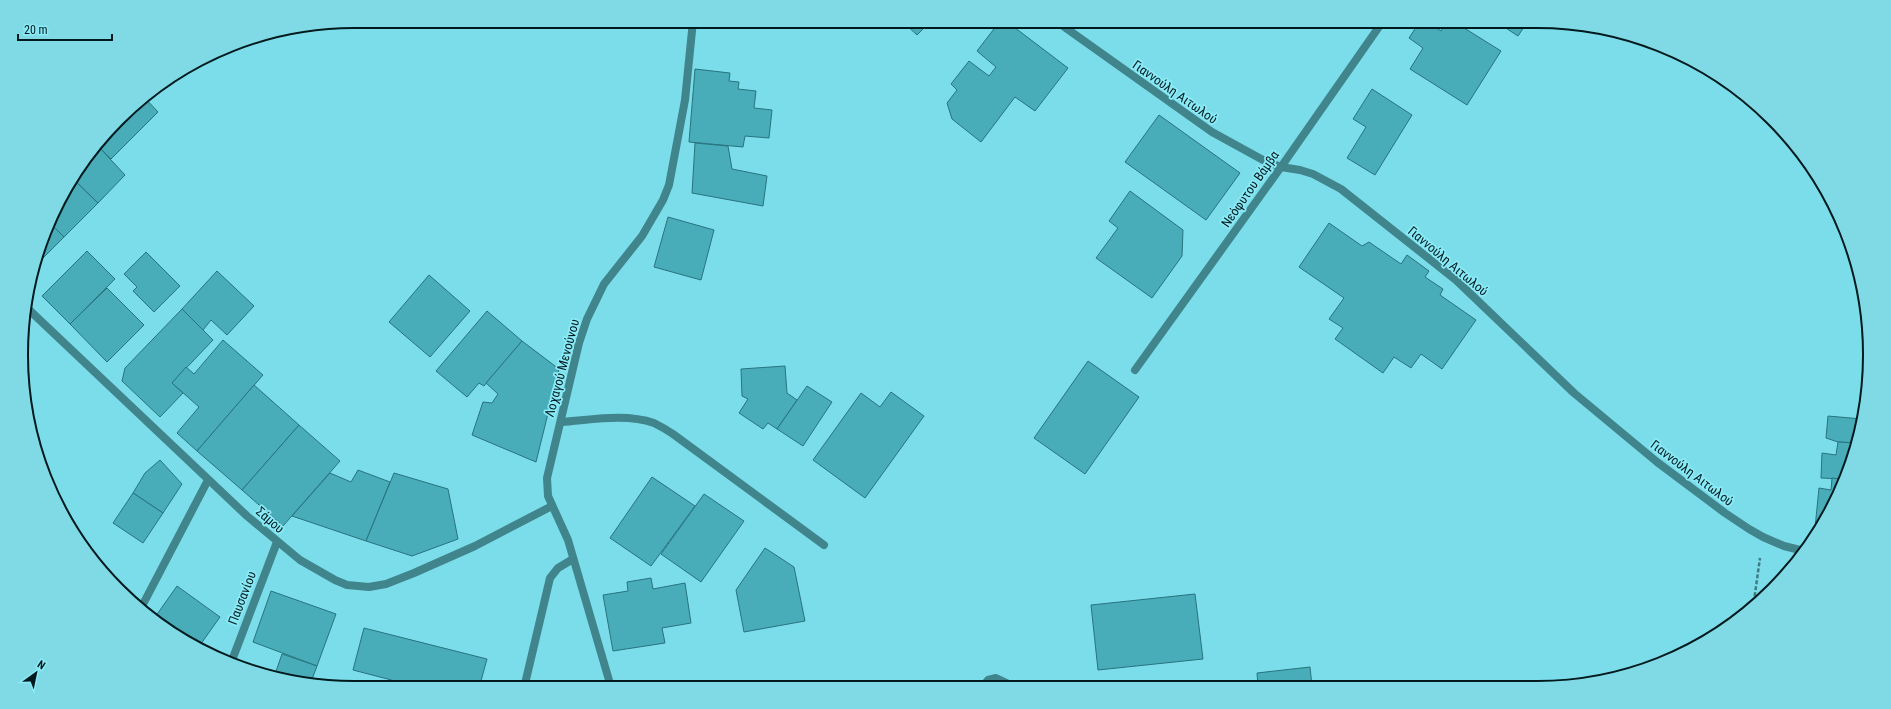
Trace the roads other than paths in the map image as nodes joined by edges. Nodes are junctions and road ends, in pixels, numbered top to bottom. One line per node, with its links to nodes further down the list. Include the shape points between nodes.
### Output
1 (693, 28): 7 (street, Λοχαγού Μενούνου, via 685,100 669,185 642,236 604,284 593,306 579,343)
2 (1066, 28): 4 (street, Γιαννούλη Αιτωλού, via 1212,132)
3 (1378, 28): 4 (street, Νεόφυτου Βάμβα)
4 (1281, 167): 6 (street, Νεόφυτου Βάμβα); 12 (street, Γιαννούλη Αιτωλού, via 1313,174 1341,189 1456,280 1574,393 1620,433 1725,513 1763,537)
5 (31, 312): 8 (street, Σάμου)
6 (1135, 370)
7 (561, 422): 9 (street, Λοχαγού Μενούνου, via 547,478 547,492); 11 (street, via 618,418 637,419 654,424 673,434)
8 (208, 480): 10 (street, Σάμου); 14 (street)
9 (552, 506): 10 (street, Σάμου, via 453,557 386,584 369,587 347,585 334,580 300,560); 13 (street, Λοχαγού Μενούνου, via 568,540)
10 (277, 542): 15 (street, Παυσανίου)
11 (824, 545)
12 (1798, 550)
13 (573, 559): 16 (street, via 558,568 550,578); 17 (street, Λοχαγού Μενούνου)
14 (143, 604)
15 (233, 657)
16 (526, 681)
17 (609, 681)
18 (987, 681): 19 (street, via 996,678)
19 (1002, 681)

